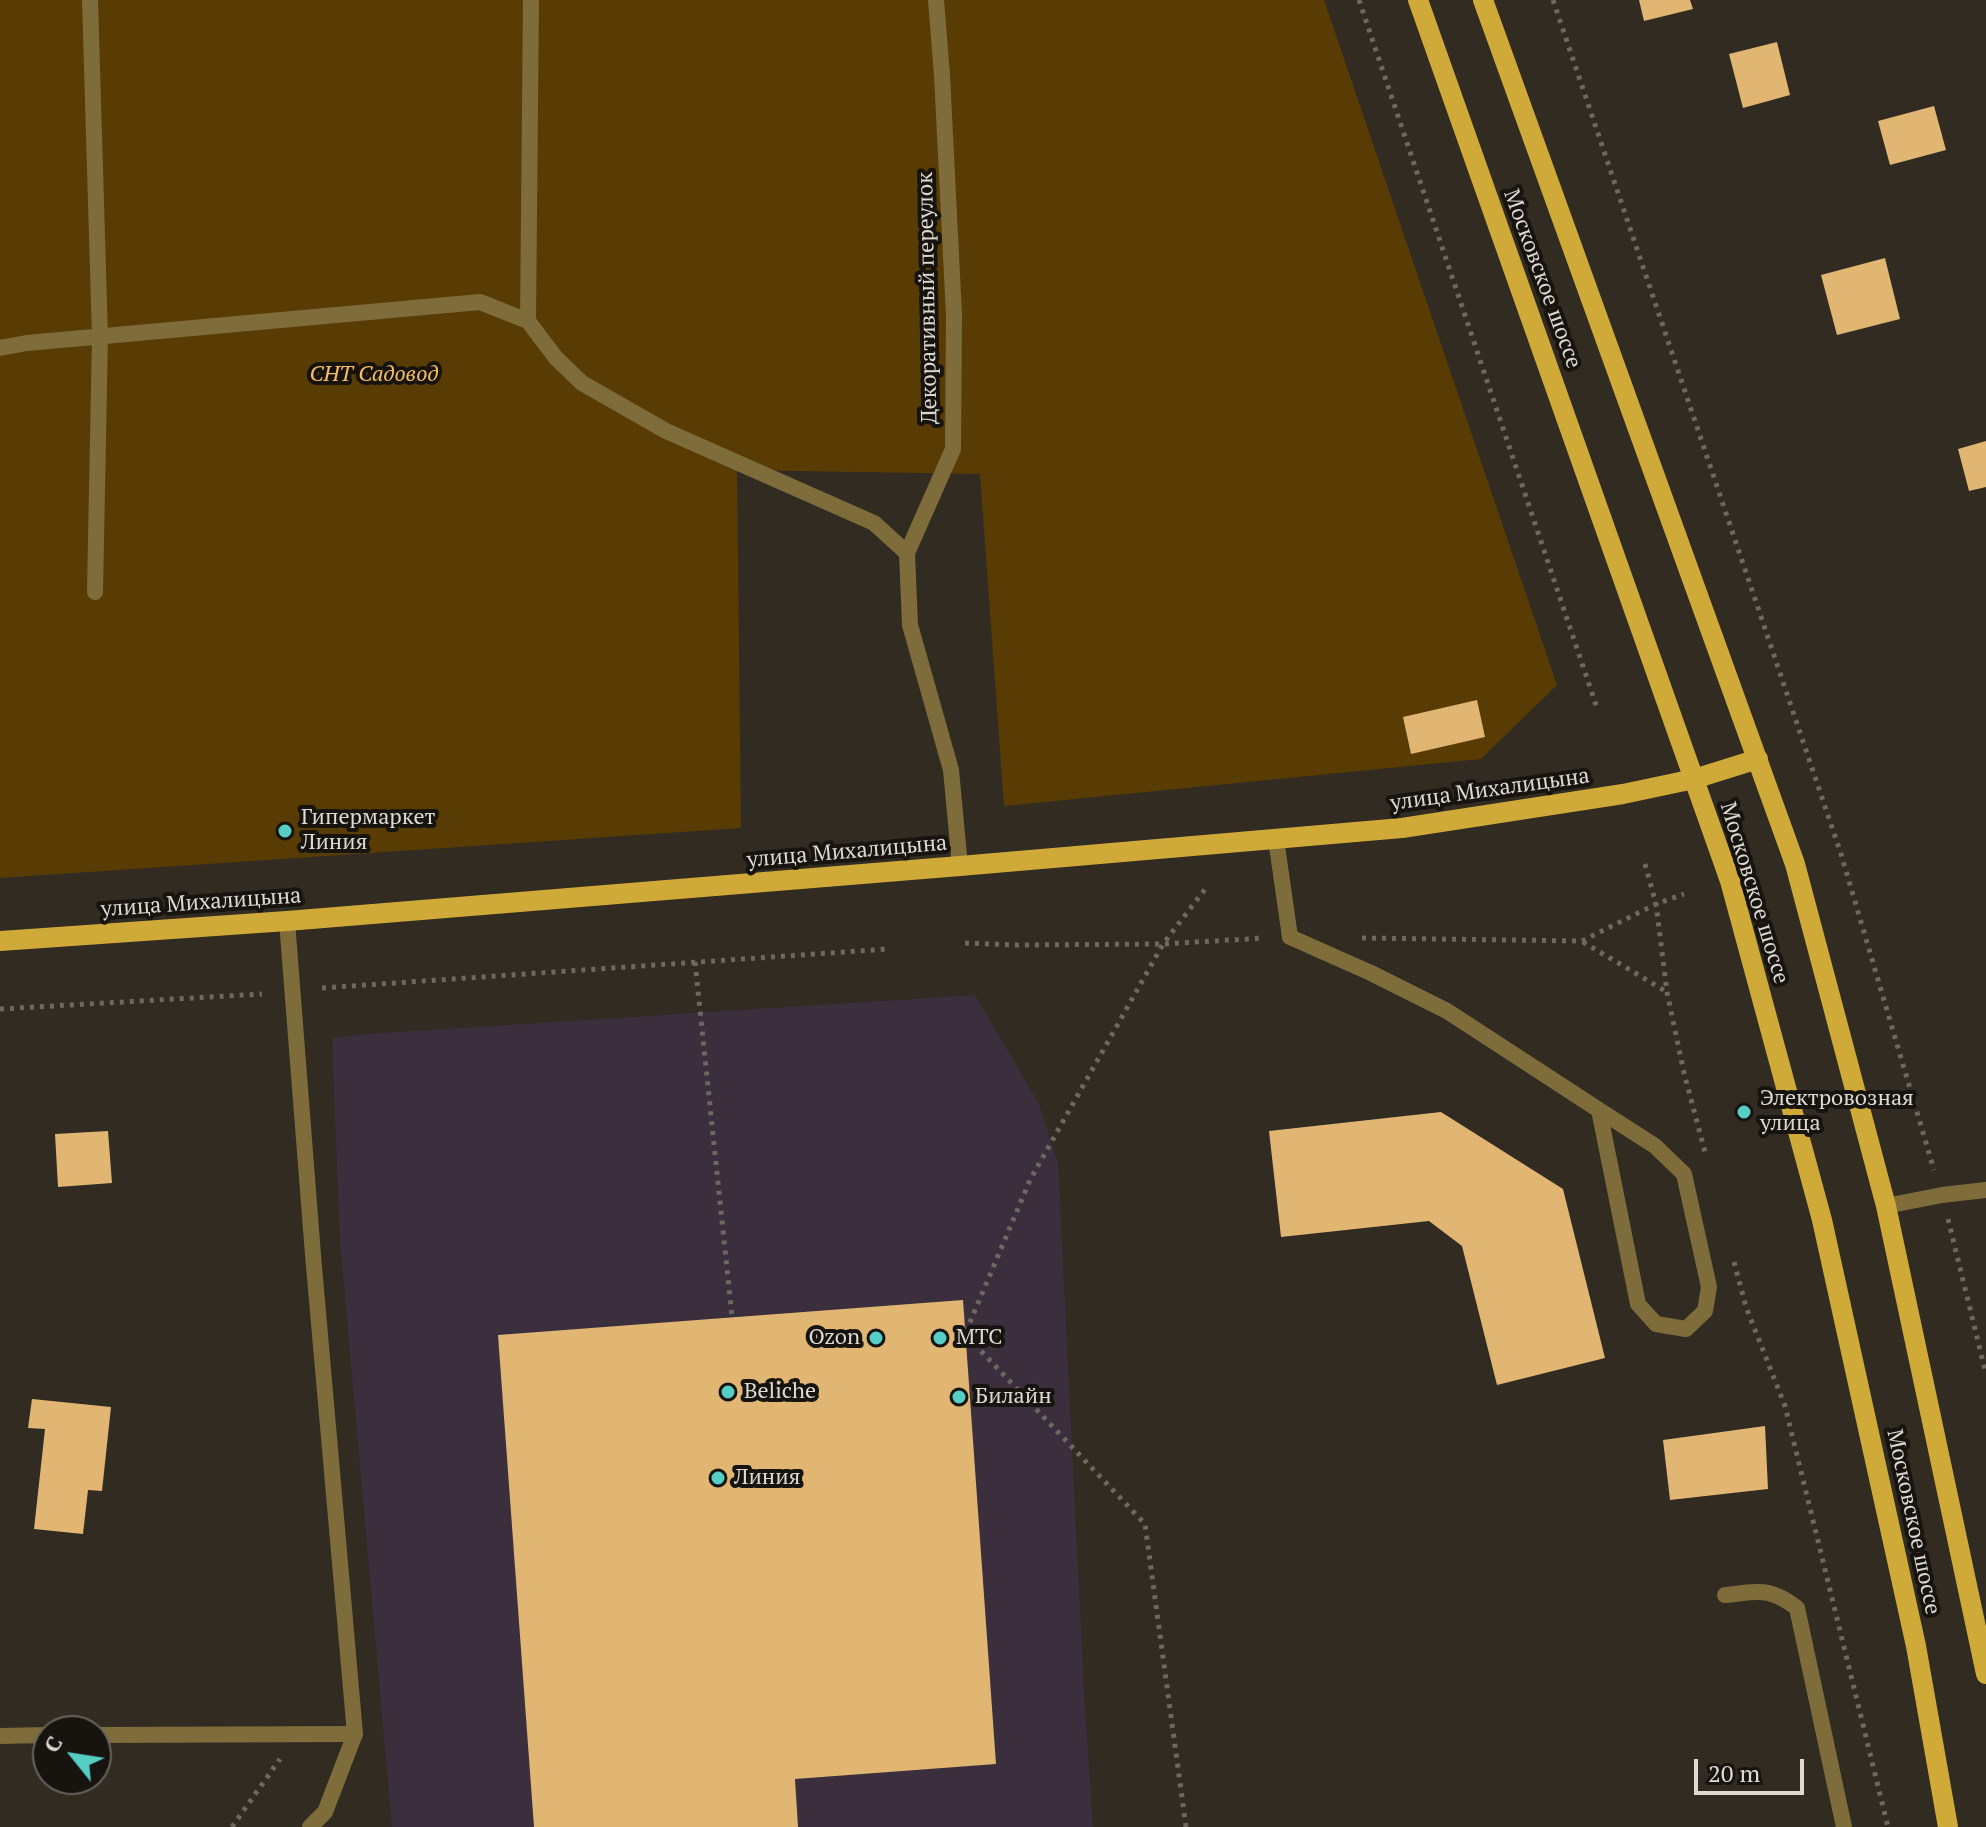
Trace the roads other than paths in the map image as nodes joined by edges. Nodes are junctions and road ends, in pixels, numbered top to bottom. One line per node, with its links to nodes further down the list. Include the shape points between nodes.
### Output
1 (90, 0): 7 (street)
2 (531, 0): 6 (street)
3 (936, 0): 9 (street, Декоративный переулок, via 954,315 953,449)
4 (1418, 0): 12 (main road, Московское шоссе)
5 (1483, 0): 11 (main road, Московское шоссе)
6 (528, 321): 7 (street, via 480,302); 9 (street, via 582,383 666,431 874,523)
7 (100, 337): 8 (street); 10 (street)
8 (0, 348)
9 (907, 553): 14 (street, Декоративный переулок, via 910,625 951,770)
10 (95, 592)
11 (1758, 759): 12 (main road, улица Михалицына); 19 (main road, Московское шоссе, via 1795,864)
12 (1694, 779): 13 (main road, улица Михалицына, via 1402,828); 28 (main road, Московское шоссе, via 1730,881 1822,1220 1916,1646)
13 (1276, 839): 14 (main road, улица Михалицына); 17 (street, via 1290,937 1447,1011)
14 (960, 866): 15 (main road, улица Михалицына)
15 (287, 921): 16 (main road, улица Михалицына); 22 (street)
16 (0, 941)
17 (1599, 1110): 17 (street, via 1638,1304 1656,1324 1686,1329 1705,1311 1709,1287 1684,1174 1655,1146)
18 (1986, 1190): 19 (street)
19 (1886, 1206): 21 (main road, Московское шоссе)
20 (1725, 1595): 27 (street, via 1764,1591 1797,1608)
21 (1986, 1674)
22 (355, 1734): 24 (street); 26 (street, via 325,1812)
23 (32, 1735): 25 (street)
24 (112, 1735)
25 (0, 1736)
26 (310, 1827)
27 (1844, 1827)
28 (1948, 1827)

